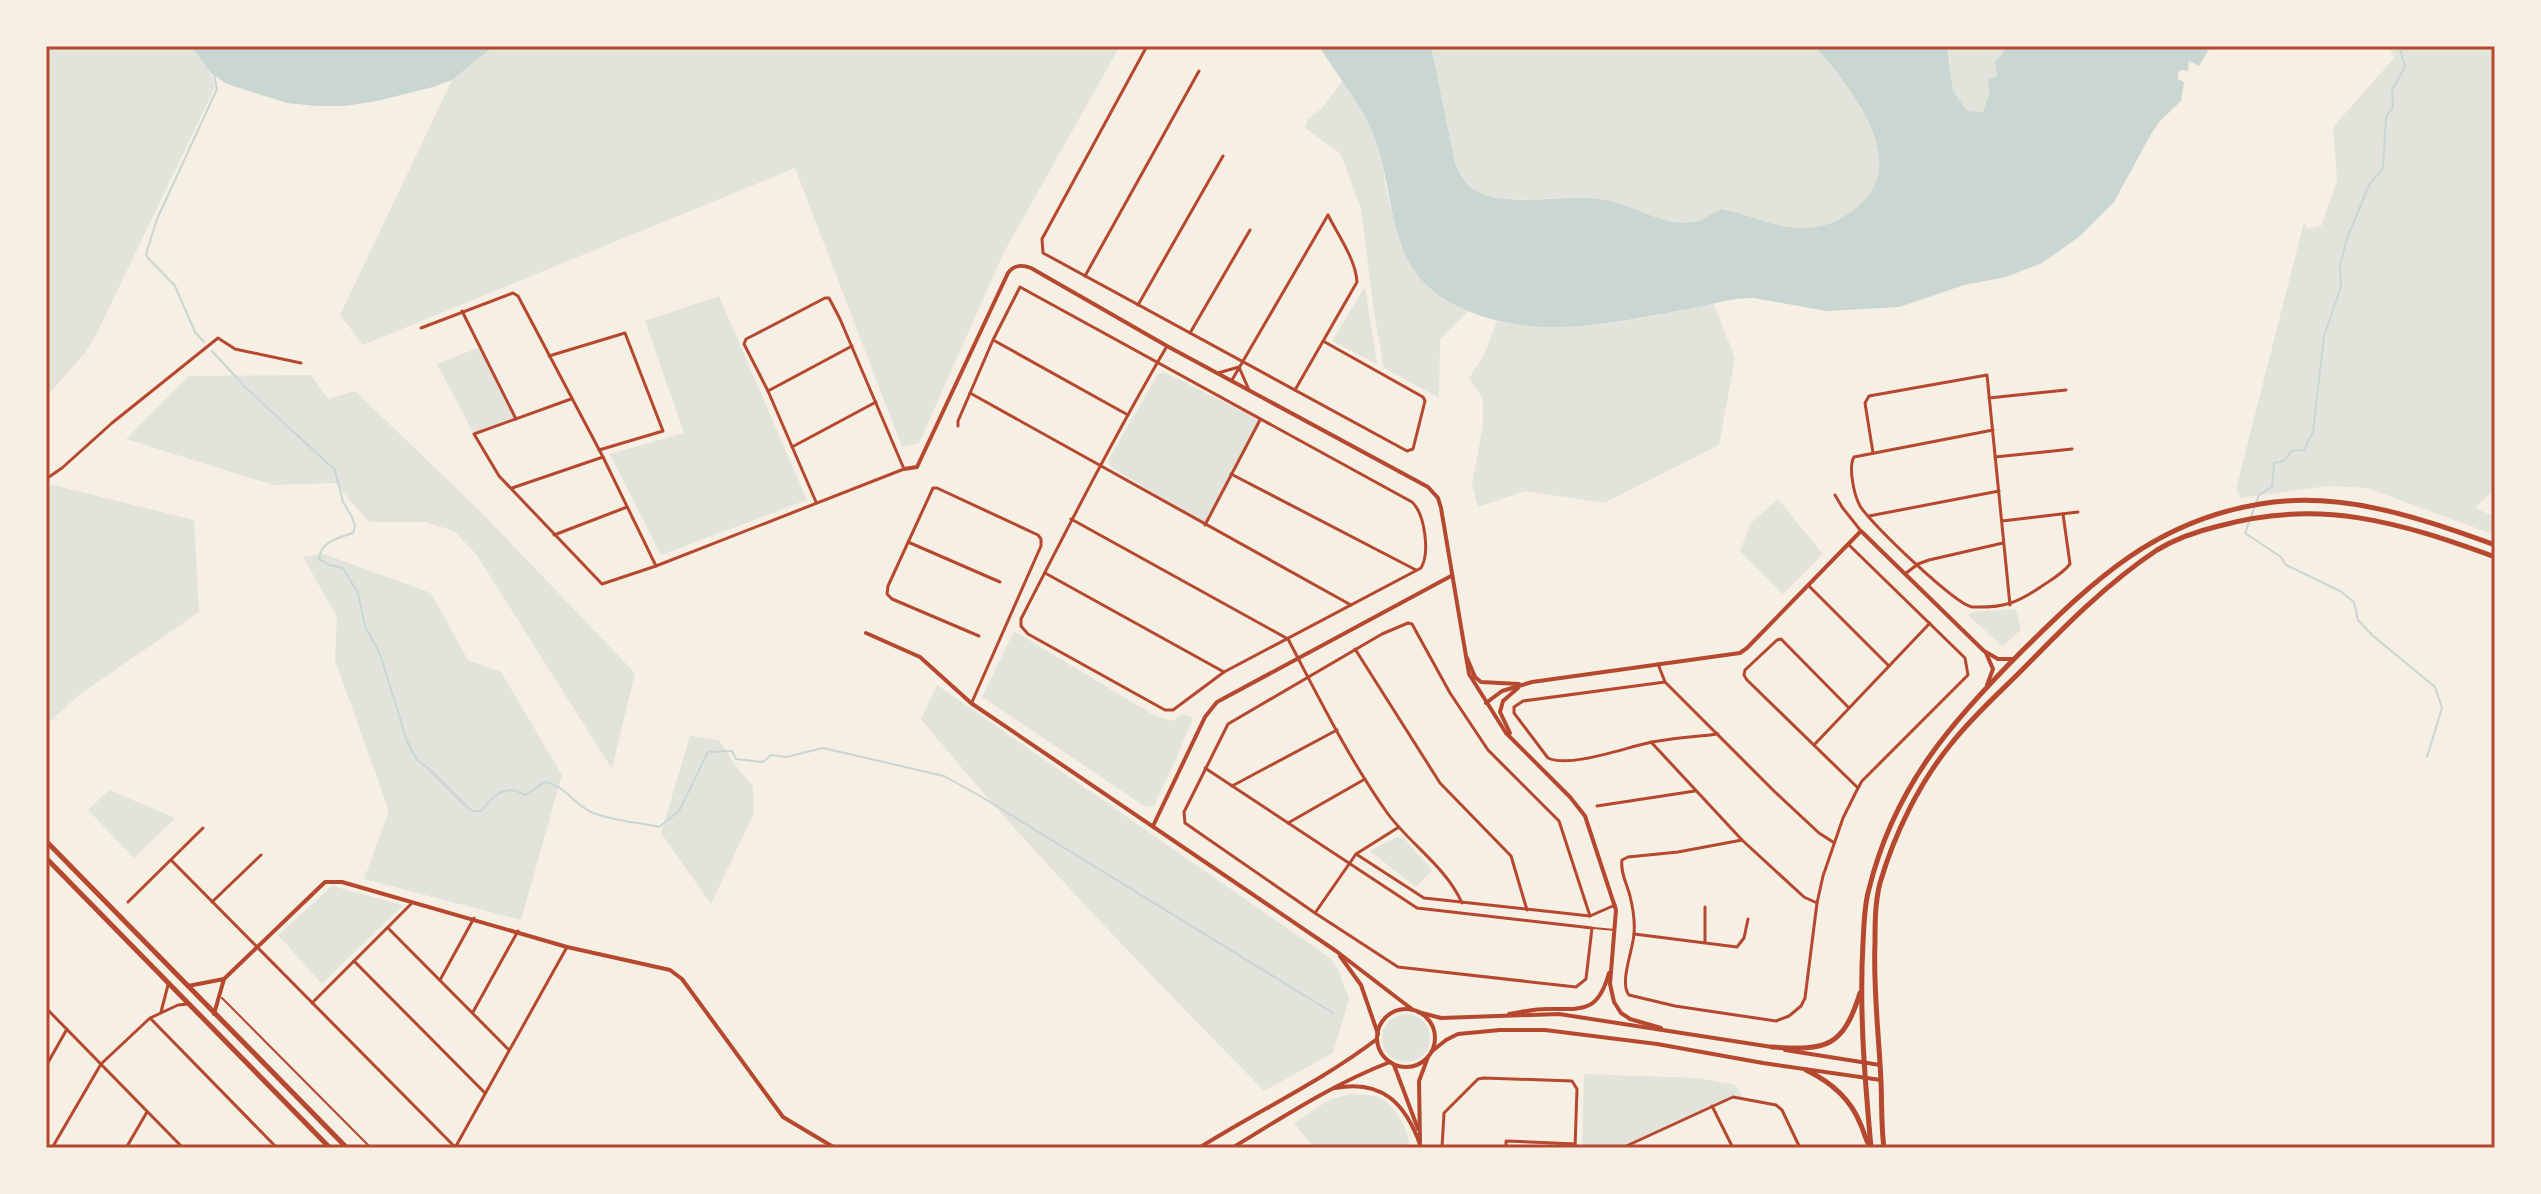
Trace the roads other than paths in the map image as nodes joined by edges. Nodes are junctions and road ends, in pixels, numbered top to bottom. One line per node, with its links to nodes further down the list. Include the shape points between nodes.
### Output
1 (1147, 46): 5 (street, via 1042,239 1043,253)
2 (1199, 71): 5 (street)
3 (1223, 156): 6 (street)
4 (1250, 230): 9 (street)
5 (1085, 276): 6 (street)
6 (1138, 305): 9 (street)
7 (462, 311): 8 (street); 14 (street, via 516,294); 30 (street)
8 (421, 328)
9 (1190, 333): 15 (street)
10 (993, 340): 17 (street, via 1020,287); 25 (street); 29 (street)
11 (1323, 341): 15 (street, via 1357,282 1328,215); 22 (street); 22 (street, via 1423,397 1413,449)
12 (852, 346): 24 (street); 24 (street, via 827,298 745,341); 28 (street)
13 (1167, 346): 17 (street); 19 (street); 41 (street, via 1031,268 1015,266 917,467)
14 (549, 356): 27 (street); 36 (street, via 625,333 663,431)
15 (1243, 362): 18 (street); 22 (street)
16 (301, 363): 43 (street, via 242,352 218,338)
17 (1157, 364): 29 (street); 31 (street)
18 (1239, 367): 19 (street); 20 (street); 21 (street)
19 (1218, 373): 20 (street)
20 (1232, 380): 21 (street)
21 (1249, 390): 67 (street, via 1428,487 1441,508)
22 (1295, 390)
23 (2066, 390): 26 (street)
24 (768, 391): 34 (street)
25 (970, 393): 32 (street); 40 (street)
26 (1989, 398): 33 (street); 37 (street, via 1987,375 1871,395 1865,403)
27 (571, 399): 30 (street); 36 (street)
28 (876, 402): 34 (street); 41 (street)
29 (1128, 415): 40 (street)
30 (516, 419): 44 (street, via 474,434)
31 (1260, 420): 42 (street); 64 (street, via 1412,502 1420,513 1424,544 1424,564)
32 (958, 426)
33 (1993, 430): 37 (street); 39 (street)
34 (792, 447): 47 (street)
35 (2072, 449): 39 (street)
36 (599, 450): 38 (street)
37 (1873, 453): 51 (street, via 1854,457 1850,464 1858,503)
38 (603, 457): 44 (street); 48 (street)
39 (1995, 457): 45 (street)
40 (1099, 465): 52 (street); 54 (street)
41 (904, 469): 47 (street)
42 (1231, 474): 54 (street); 64 (street)
43 (46, 479)
44 (510, 489): 56 (street)
45 (1999, 491): 51 (street); 53 (street)
46 (1835, 495): 55 (street)
47 (816, 502): 63 (street)
48 (627, 507): 56 (street); 63 (street)
49 (2078, 512): 50 (street)
50 (2063, 514): 53 (street); 71 (street, via 2070,564)
51 (1869, 516): 62 (street)
52 (1071, 519): 65 (street); 75 (street)
53 (2002, 521): 58 (street)
54 (1205, 525): 70 (street)
55 (1861, 531): 59 (street); 66 (street)
56 (554, 535): 63 (street, via 602,584)
57 (907, 542): 68 (street); 74 (street, via 888,586 889,597); 88 (street, via 930,492 937,488 1041,539)
58 (2004, 543): 62 (street); 71 (street)
59 (1848, 544): 69 (street); 72 (street)
60 (2495, 545): 80 (main road, via 2361,505 2284,501 2237,508 2202,518 2121,560)
61 (2495, 557): 161 (main road, via 2389,523 2334,515 2258,516 2159,549 2107,587 1968,724 1906,817 1880,885 1875,923)
62 (1918, 564): 66 (street); 71 (street, via 1967,606)
63 (656, 566)
64 (1416, 570): 70 (street)
65 (1044, 572): 83 (street); 83 (street, via 1021,619 1028,634 1169,711)
66 (1905, 574): 78 (street)
67 (1452, 576): 76 (street); 79 (street)
68 (1000, 582)
69 (1808, 585): 81 (street, via 1740,653); 82 (street)
70 (1351, 605): 75 (street)
71 (2010, 605)
72 (1930, 623): 82 (street); 99 (street, via 1965,658 1968,675)
73 (866, 633): 88 (street, via 920,657)
74 (979, 636)
75 (1288, 639): 79 (street); 83 (street)
76 (1463, 648): 86 (street, via 1481,682); 89 (street, via 1469,674)
77 (1355, 649): 84 (street); 121 (street, via 1440,783 1511,856); 123 (street, via 1408,623 1414,626 1488,750 1559,821)
78 (1984, 651): 80 (street, via 1998,659); 87 (street, via 1993,669)
79 (1298, 658): 84 (street); 103 (street, via 1209,710)
80 (2014, 659): 87 (main road)
81 (1658, 664): 85 (street); 86 (street)
82 (1889, 666): 90 (street)
83 (1224, 672)
84 (1307, 676): 91 (street); 96 (street, via 1228,724)
85 (1665, 682): 92 (street); 94 (street, via 1523,701 1514,707 1548,758 1556,761)
86 (1523, 684): 89 (street); 93 (street, via 1503,701 1500,712)
87 (1987, 685): 141 (main road, via 1932,750 1884,840 1868,893)
88 (971, 703): 103 (street)
89 (1486, 703): 93 (street)
90 (1849, 708): 95 (street); 95 (street, via 1784,641 1777,640 1745,670 1747,680)
91 (1337, 730): 97 (street); 98 (street)
92 (1718, 734): 94 (street); 108 (street)
93 (1515, 741): 119 (street, via 1582,812)
94 (1651, 742): 100 (street)
95 (1814, 745): 99 (street)
96 (1205, 768): 98 (street); 122 (street, via 1184,812 1185,823)
97 (1365, 779): 102 (street); 104 (street)
98 (1232, 786): 102 (street)
99 (1858, 788): 108 (street)
100 (1695, 791): 101 (street); 106 (street)
101 (1597, 806)
102 (1288, 823): 113 (street)
103 (1153, 826): 134 (street)
104 (1399, 827): 109 (street); 117 (street)
105 (203, 828): 112 (street)
106 (1742, 840): 118 (street); 130 (street, via 1624,858)
107 (46, 841): 140 (main road)
108 (1833, 842): 118 (street)
109 (1356, 854): 113 (street); 117 (street, via 1419,897)
110 (261, 855): 116 (street)
111 (46, 858): 139 (main road)
112 (171, 860): 115 (street); 116 (street)
113 (1349, 863): 122 (street); 127 (street, via 1417,908)
114 (414, 901): 124 (street); 126 (street); 132 (street, via 325,882)
115 (128, 902)
116 (212, 902): 132 (street)
117 (1462, 903): 121 (street)
118 (1817, 903): 130 (street, via 1807,991 1801,1006 1783,1020 1629,995 1625,986)
119 (1615, 905): 123 (street); 128 (street)
120 (1705, 907): 131 (street)
121 (1527, 910): 123 (street)
122 (1315, 913): 127 (street, via 1398,967 1576,987 1586,979)
123 (1590, 916)
124 (474, 918): 129 (street); 138 (street)
125 (1748, 919): 131 (street, via 1737,947)
126 (388, 928): 135 (street); 138 (street)
127 (1592, 928): 128 (lane)
128 (1616, 930): 136 (street)
129 (518, 931): 133 (street); 148 (street)
130 (1634, 934): 131 (street)
131 (1705, 942)
132 (256, 947): 137 (street); 144 (street)
133 (567, 947): 156 (street); 171 (street, via 676,974 783,1117)
134 (1336, 951): 146 (street); 154 (street, via 1361,985)
135 (354, 961): 144 (street); 167 (street)
136 (1612, 965): 150 (street, via 1601,995 1590,1006); 153 (street, via 1611,995 1617,1008 1630,1019)
137 (224, 979): 140 (street); 142 (street)
138 (440, 980): 148 (street)
139 (168, 985): 143 (main road); 147 (street)
140 (188, 986): 149 (main road)
141 (1862, 988): 155 (main road, via 1852,1020 1831,1043 1805,1049); 160 (main road)
142 (218, 994): 149 (street); 180 (lane)
143 (188, 1004): 147 (street); 178 (main road)
144 (312, 1004): 181 (street)
145 (46, 1008): 152 (street)
146 (1416, 1011): 150 (street, via 1441,1018); 154 (street, via 1402,1009 1388,1016); 157 (street, via 1433,1028)
147 (161, 1012): 151 (street)
148 (473, 1013): 156 (street)
149 (214, 1014): 179 (main road)
150 (1509, 1014): 153 (street, via 1559,1014)
151 (150, 1018): 159 (street); 177 (street)
152 (67, 1029): 159 (street); 162 (street)
153 (1667, 1030): 155 (street)
154 (1378, 1037): 158 (street, via 1382,1055); 183 (street, via 1350,1060)
155 (1772, 1047): 160 (street)
156 (510, 1050): 167 (street)
157 (1430, 1055): 158 (street, via 1410,1067); 163 (street, via 1458,1034 1545,1030); 170 (street, via 1419,1081)
158 (1392, 1063): 166 (street); 170 (street)
159 (101, 1064): 169 (street); 174 (street)
160 (1864, 1064): 161 (street); 164 (main road)
161 (1880, 1065): 165 (main road)
162 (46, 1066)
163 (1806, 1070): 164 (street); 190 (main road, via 1845,1098)
164 (1865, 1078): 165 (street); 190 (main road)
165 (1881, 1080): 191 (main road)
166 (1328, 1090): 173 (street, via 1360,1085 1391,1098 1407,1114); 184 (street)
167 (485, 1093): 181 (street)
168 (1712, 1106): 187 (street); 188 (street); 189 (street, via 1733,1097 1776,1105)
169 (147, 1112): 175 (street); 176 (street)
170 (1420, 1135): 173 (street)
171 (826, 1146): 182 (street)
172 (1575, 1146): 185 (street, via 1575,1083 1481,1078 1444,1113); 186 (street, via 1506,1141)
173 (1421, 1147)
174 (52, 1148)
175 (126, 1148)
176 (183, 1148)
177 (277, 1148)
178 (330, 1148)
179 (347, 1148)
180 (371, 1148)
181 (455, 1148)
182 (835, 1148)
183 (1199, 1148)
184 (1232, 1148)
185 (1442, 1148)
186 (1506, 1148)
187 (1622, 1148)
188 (1733, 1148)
189 (1800, 1148)
190 (1870, 1148)
191 (1884, 1148)

